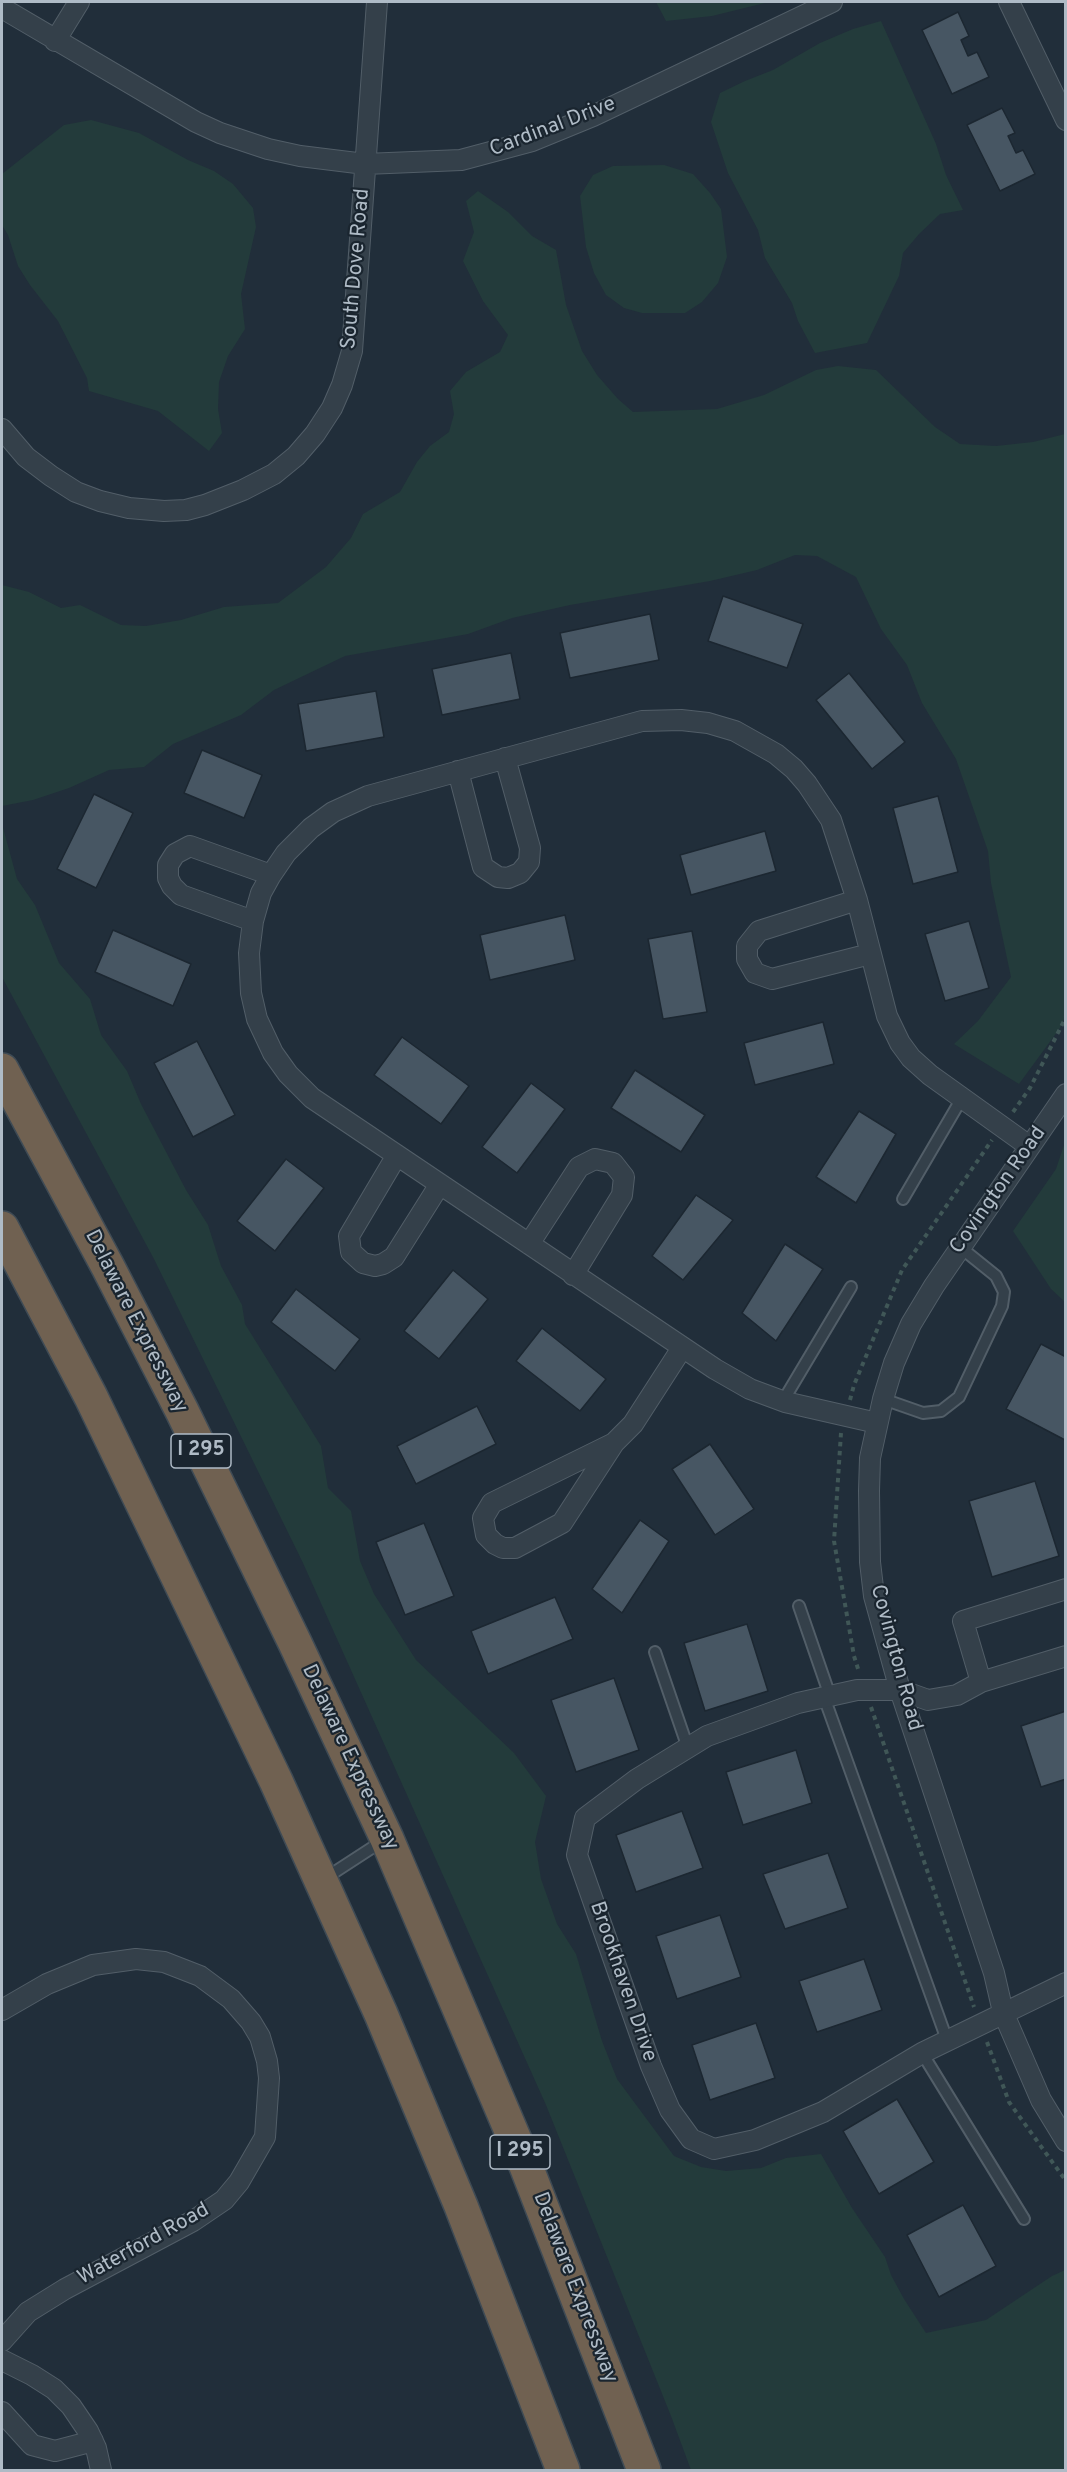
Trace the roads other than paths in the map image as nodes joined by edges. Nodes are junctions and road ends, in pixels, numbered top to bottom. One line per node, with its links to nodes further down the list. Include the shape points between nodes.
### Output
1 (79, 2): 6 (street)
2 (377, 2): 8 (street, South Dove Road)
3 (832, 2): 8 (street, Cardinal Drive, via 532,141 461,160)
4 (1009, 2): 7 (street)
5 (2, 8): 6 (street, Cardinal Drive)
6 (55, 41): 8 (street, Cardinal Drive, via 220,133 300,156)
7 (1065, 120)
8 (365, 164): 9 (street, South Dove Road, via 352,351 332,408 296,456 274,474 243,490 186,510 129,508 76,492 26,457)
9 (2, 429)
10 (505, 758): 11 (street); 11 (street, via 530,848 529,862 520,873 508,878 498,877 483,867); 13 (street, via 642,721 681,720 735,731 776,754 807,784 837,833)
11 (458, 771): 12 (street, via 368,796 333,812 286,853)
12 (271, 874): 14 (street); 14 (street, via 190,846 175,854 168,865 168,878 181,895)
13 (857, 900): 15 (street); 15 (street, via 759,931 747,946 747,959 755,973 772,979)
14 (253, 921): 20 (street, via 250,993 273,1053 312,1098)
15 (870, 954): 18 (street, via 887,1017 900,1043 930,1075)
16 (2, 1070): 41 (highway, Delaware Expressway / I 295, via 182,1411)
17 (1065, 1094): 19 (street, Covington Road)
18 (962, 1098): 19 (street); 22 (lane)
19 (1029, 1146): 25 (street, Covington Road)
20 (397, 1155): 21 (street); 21 (street, via 349,1236 351,1252 363,1263 375,1266 394,1257)
21 (440, 1184): 24 (street)
22 (903, 1199)
23 (2, 1228): 42 (highway, via 175,1567)
24 (529, 1244): 26 (street); 26 (street, via 579,1167 595,1159 613,1163 624,1178 622,1196)
25 (960, 1247): 29 (street, Covington Road, via 911,1324); 29 (lane, via 996,1276 1004,1292 1002,1306 959,1397 941,1410 923,1413)
26 (573, 1275): 28 (street)
27 (851, 1287): 30 (lane)
28 (682, 1348): 30 (street, via 750,1389); 32 (street, via 633,1424)
29 (882, 1399): 31 (street, Covington Road)
30 (783, 1401): 31 (street)
31 (877, 1423): 38 (street, Covington Road, via 870,1458 870,1562 876,1605)
32 (614, 1443): 32 (street, via 492,1503 483,1518 486,1535 503,1548 516,1548 562,1523)
33 (1065, 1589): 37 (street, via 963,1621)
34 (799, 1606): 39 (lane)
35 (655, 1652): 40 (lane)
36 (1065, 1656): 37 (street)
37 (981, 1682): 38 (street, via 957,1695 928,1700)
38 (900, 1690): 39 (street, Brookhaven Drive, via 856,1690); 45 (street, Covington Road, via 994,1973)
39 (827, 1697): 40 (street, Brookhaven Drive, via 798,1703 707,1736); 46 (lane)
40 (688, 1748): 47 (street, Brookhaven Drive, via 637,1779 585,1818 577,1855 651,2066 670,2110 691,2139 714,2149 755,2140 823,2112)
41 (387, 1839): 42 (lane); 56 (highway, Delaware Expressway / I 295, via 526,2166)
42 (321, 1881): 55 (highway, via 461,2206)
43 (1065, 1983): 45 (street, Brookhaven Drive)
44 (2, 2010): 50 (street, Waterford Road, via 47,1984 93,1965 136,1959 164,1962 200,1976 231,1999 260,2037 269,2078 265,2137 224,2200 28,2312)
45 (1003, 2012): 46 (street, Brookhaven Drive); 48 (street, Covington Road, via 1041,2100)
46 (947, 2040): 47 (street, Brookhaven Drive)
47 (922, 2053): 49 (lane)
48 (1065, 2141)
49 (1024, 2219)
50 (2, 2341)
51 (2, 2360): 53 (street, via 54,2390)
52 (2, 2412): 53 (street, via 32,2445 55,2451)
53 (93, 2441): 54 (street)
54 (101, 2470)
55 (563, 2470)
56 (644, 2470)

